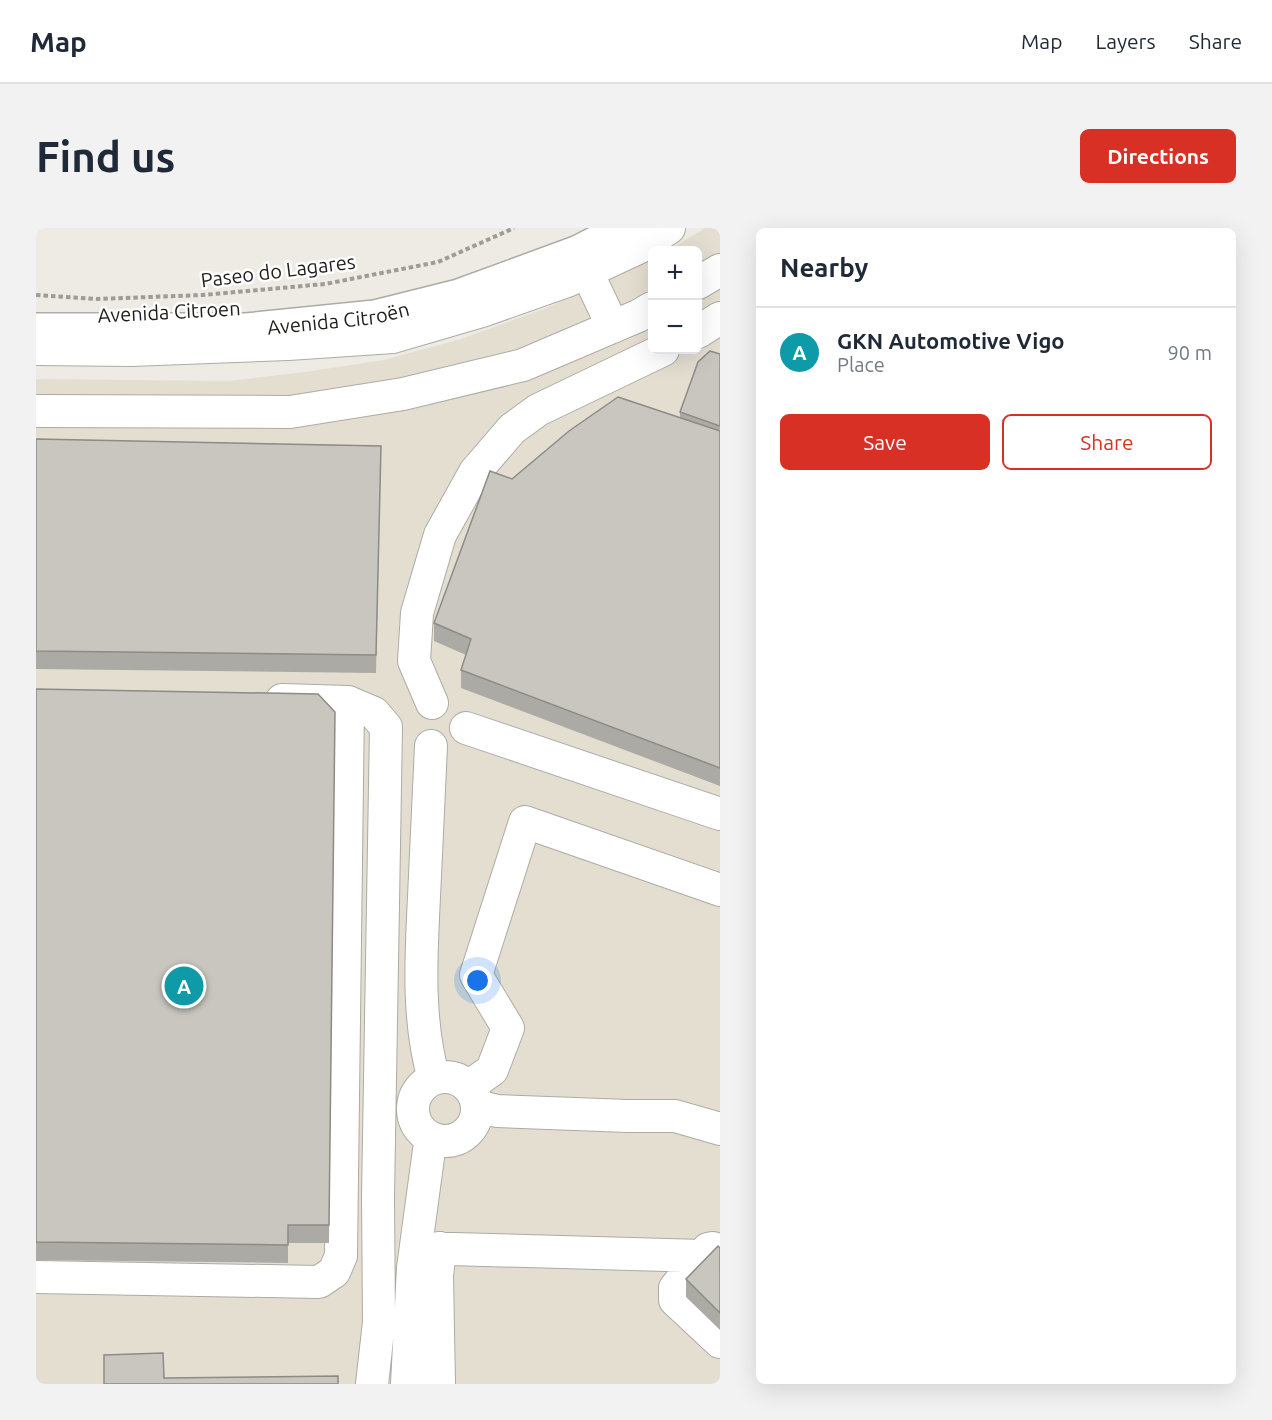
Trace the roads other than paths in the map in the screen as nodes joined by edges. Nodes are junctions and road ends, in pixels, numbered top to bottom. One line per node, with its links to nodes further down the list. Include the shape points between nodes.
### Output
1 (578, 228): 8 (main road, Avenida Citroen, via 461,275 371,297 111,317)
2 (669, 228): 3 (lane)
3 (639, 248): 5 (lane); 12 (main road, Avenida Citroën, via 579,252 459,297 375,317 246,330)
4 (720, 270): 6 (lane)
5 (587, 272): 10 (lane); 13 (lane, via 482,311 393,337 131,350)
6 (702, 281)
7 (648, 310): 10 (lane)
8 (36, 315)
9 (720, 318): 11 (lane)
10 (613, 327): 15 (lane, via 523,365 403,394 290,412)
11 (702, 329)
12 (36, 330)
13 (36, 349)
14 (655, 354): 18 (lane, via 538,410 512,429 475,472 440,536 417,613 414,661)
15 (36, 411)
16 (252, 700): 17 (lane)
17 (348, 702): 29 (lane, via 341,1256 334,1272 319,1282); 31 (lane, via 374,713 386,727 379,1322)
18 (432, 703): 19 (lane, via 444,701 455,705 464,715); 20 (lane, via 422,712 418,724 422,737)
19 (466, 728): 20 (lane, via 456,744); 21 (lane)
20 (431, 746): 23 (lane, via 420,971)
21 (720, 814)
22 (720, 890): 24 (lane, via 525,822 476,975 507,1028 492,1070)
23 (434, 1079): 24 (lane, via 452,1078 463,1083); 26 (lane, via 417,1093 413,1110 420,1128)
24 (472, 1096): 25 (lane, via 497,1112 675,1116); 26 (lane, via 476,1117 466,1133 454,1139)
25 (720, 1129)
26 (435, 1139): 27 (lane, via 429,1150)
27 (428, 1248): 28 (lane); 32 (lane, via 413,1268); 33 (lane, via 437,1276)
28 (711, 1252): 30 (lane, via 675,1288 675,1299)
29 (36, 1277)
30 (720, 1342)
31 (372, 1384)
32 (407, 1384)
33 (439, 1384)

